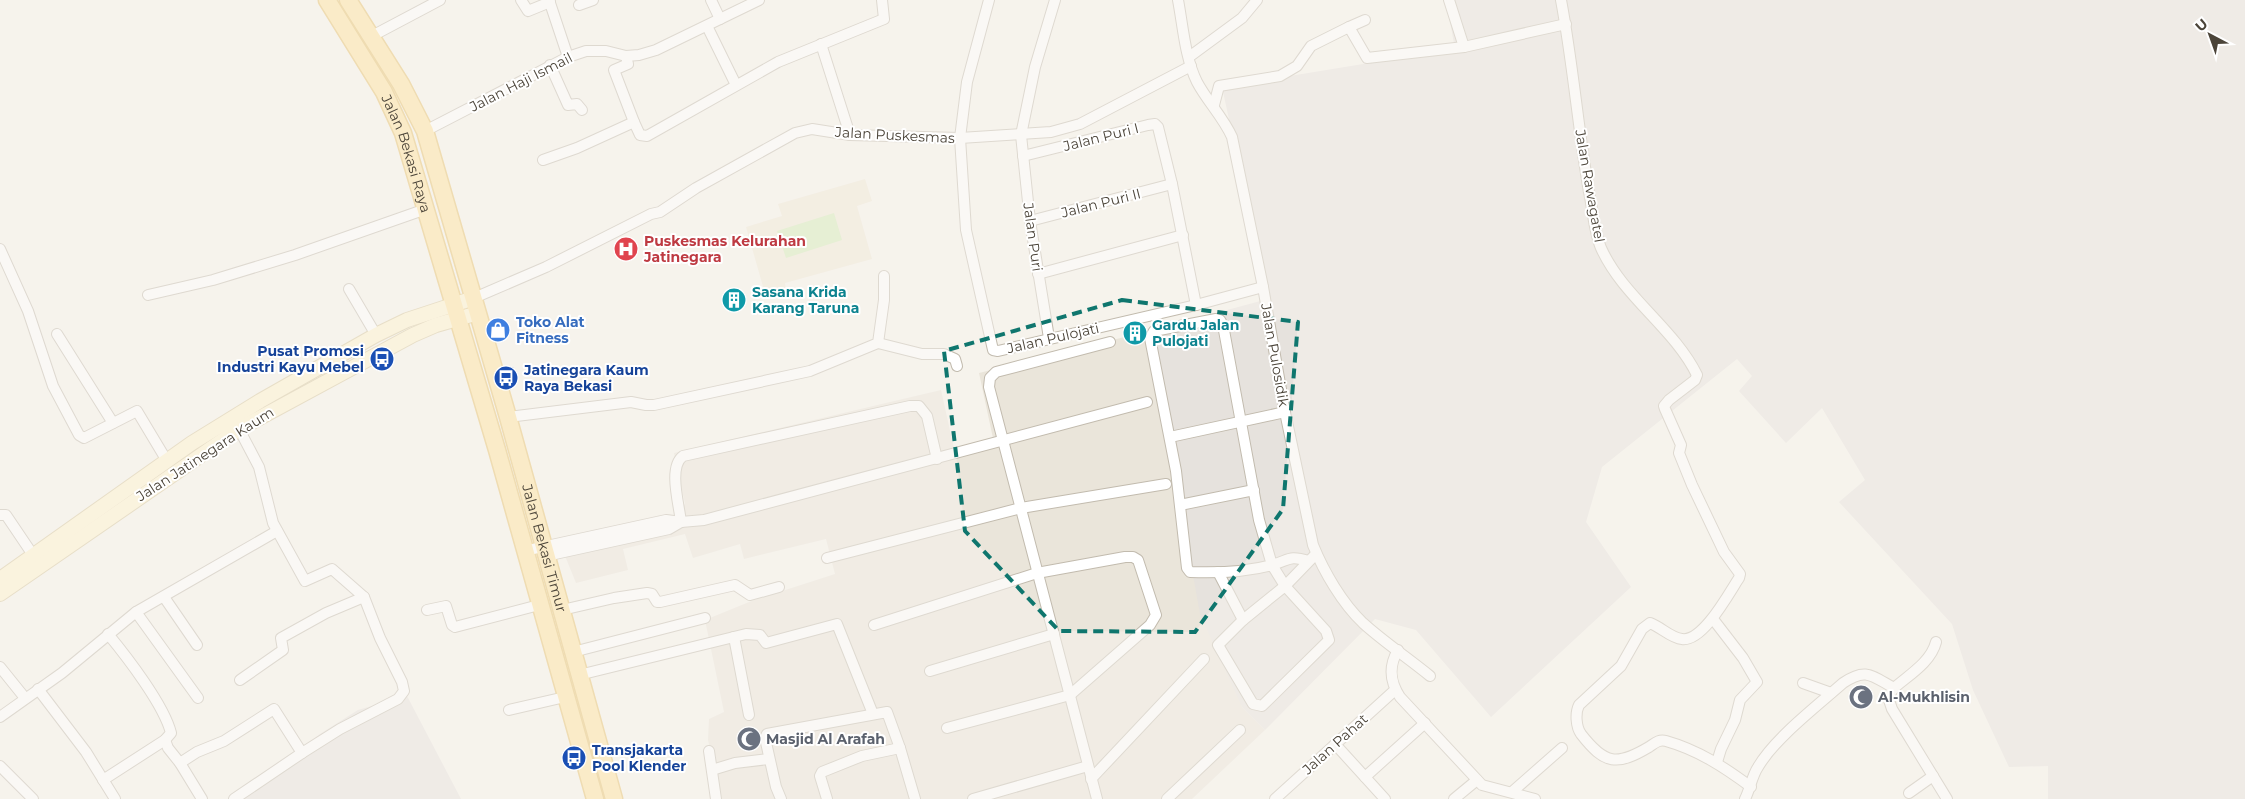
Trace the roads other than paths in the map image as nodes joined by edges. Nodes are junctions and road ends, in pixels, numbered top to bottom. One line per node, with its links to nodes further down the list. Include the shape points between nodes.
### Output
1 (327, 0): 40 (main road, Jalan Bekasi Raya, via 394,113)
2 (348, 0): 22 (main road, Jalan Bekasi Raya)
3 (440, 0): 22 (street)
4 (521, 0): 15 (street, via 529,12)
5 (593, 0): 16 (street)
6 (711, 0): 17 (street)
7 (759, 0): 17 (street, Jalan Haji Ismail)
8 (882, 0): 23 (street, via 884,19)
9 (989, 0): 36 (street, Jalan Pulojati, via 967,82)
10 (1056, 0): 35 (street, via 1035,67)
11 (1178, 0): 27 (street, Jalan Pulosidik)
12 (1257, 0): 27 (street, Jalan Puskesmas, via 1242,18)
13 (1449, 0): 24 (street)
14 (1561, 0): 19 (street, Jalan Rawagatel)
15 (549, 1): 26 (street)
16 (579, 5)
17 (720, 19): 20 (street, Jalan Haji Ismail)
18 (1365, 20): 21 (street)
19 (1566, 24): 24 (street); 95 (street, Jalan Rawagatel, via 1584,162 1600,247 1624,284 1687,358 1697,378 1664,406 1681,445 1679,453 1692,485 1724,552 1740,574)
20 (707, 26): 25 (street, Jalan Haji Ismail, via 656,50); 29 (street)
21 (1349, 27): 24 (street, via 1367,58); 30 (street, via 1311,46 1297,66 1280,76 1219,86)
22 (372, 36): 33 (main road, Jalan Bekasi Raya)
23 (821, 44): 29 (street, via 778,62); 34 (street)
24 (1464, 47)
25 (626, 56): 26 (street, Jalan Haji Ismail, via 596,51); 32 (street, via 628,64 614,70)
26 (568, 57): 28 (street, Jalan Haji Ismail)
27 (1190, 61): 30 (street, Jalan Pulosidik, via 1201,88); 35 (street, Jalan Puskesmas, via 1080,124 1051,132)
28 (550, 65): 31 (street, via 568,105 577,104); 33 (street, Jalan Haji Ismail)
29 (736, 86): 32 (street, via 647,136 640,135)
30 (1214, 105): 46 (street, Jalan Pulosidik, via 1232,137)
31 (582, 110)
32 (634, 122): 38 (street)
33 (424, 131): 50 (main road, Jalan Bekasi Raya)
34 (850, 135): 36 (street, Jalan Puskesmas); 50 (street, Jalan Puskesmas, via 812,129 795,134 696,188 660,212 546,266)
35 (1021, 135): 36 (street, Jalan Puskesmas); 37 (street, Jalan Puri)
36 (960, 138): 54 (street, Jalan Pulojati, via 966,230 991,346 998,351)
37 (1023, 156): 39 (street, Jalan Puri I, via 1155,124 1160,129); 41 (street, Jalan Puri)
38 (543, 160)
39 (1172, 184): 41 (street, Jalan Puri II); 42 (street, Jalan Puri I)
40 (426, 209): 48 (street, via 286,258); 51 (main road, Jalan Bekasi Raya)
41 (1030, 221): 44 (street, Jalan Puri)
42 (1183, 235): 44 (street); 49 (street, Jalan Puri I)
43 (0, 249): 63 (street, via 28,311 53,386 79,435 84,438)
44 (1038, 274): 54 (street, Jalan Puri)
45 (884, 276): 56 (street)
46 (1263, 287): 49 (street, Jalan Pulojati); 60 (street, Jalan Pulosidik)
47 (349, 289): 53 (street)
48 (148, 295)
49 (1196, 305): 54 (street, Jalan Pulojati)
50 (476, 306): 51 (street, Jalan Jatinegara Kaum); 61 (main road, Jalan Bekasi Timur)
51 (456, 311): 53 (street, Jalan Jatinegara Kaum, via 407,320); 59 (street, Jalan Jatinegara Kaum); 76 (main road, Jalan Bekasi Timur)
52 (57, 334): 63 (street)
53 (376, 335): 59 (street, Jalan Jatinegara Kaum)
54 (1049, 338)
55 (1110, 342): 66 (street, via 996,372 990,378 989,387)
56 (878, 343): 57 (street, via 922,354 944,354 955,359); 61 (street, via 810,371 666,403 646,406 631,402)
57 (957, 366)
58 (1147, 402): 66 (street)
59 (263, 407): 64 (street, Jalan Jatinegara Kaum); 68 (street, Jalan Jatinegara Kaum, via 192,443)
60 (1285, 412): 62 (street); 79 (street, Jalan Pulosidik)
61 (508, 417): 77 (main road, Jalan Bekasi Timur)
62 (1241, 422): 65 (street); 65 (street, via 1224,325 1220,320 1154,331 1150,338); 70 (street)
63 (113, 423): 68 (street, via 139,412)
64 (239, 428): 75 (street, via 259,467); 87 (street, Jalan Jatinegara Kaum)
65 (1170, 437): 71 (street)
66 (1003, 442): 67 (street); 72 (street)
67 (937, 459): 74 (street, via 704,520); 74 (street, via 927,416 919,406 845,419 683,456 675,469)
68 (167, 460): 78 (street, Jalan Jatinegara Kaum)
69 (1166, 484): 72 (street)
70 (1254, 490): 71 (street); 81 (street)
71 (1180, 505): 82 (street, via 1187,568 1190,572)
72 (1021, 508): 80 (street); 83 (street)
73 (0, 515): 78 (street, via 6,515)
74 (681, 522): 77 (street, via 666,520)
75 (277, 531): 88 (street); 89 (street, via 305,581 332,569)
76 (524, 551): 77 (street); 90 (main road, Jalan Bekasi Timur)
77 (546, 553): 92 (main road, Jalan Bekasi Timur)
78 (33, 555): 84 (street, Jalan Jatinegara Kaum)
79 (1313, 557): 81 (street, via 1290,558); 86 (street); 103 (street, Jalan Pulosidik, via 1362,622)
80 (827, 558)
81 (1272, 565): 82 (street); 86 (street)
82 (1218, 572): 96 (street)
83 (1037, 573): 97 (street); 99 (street); 116 (street, via 1133,557 1142,566 1156,615 1150,626)
84 (0, 578)
85 (779, 586): 92 (street, via 750,595 735,585 660,602 647,593)
86 (1285, 586): 96 (street); 96 (street, via 1326,631 1329,640 1262,706 1253,704 1219,649 1220,642)
87 (0, 594)
88 (164, 597): 93 (street); 102 (street)
89 (364, 597): 110 (street, via 280,638 283,650); 132 (street, via 404,691 398,699 340,728)
90 (538, 604): 91 (street, via 455,627 446,606); 117 (main road, Jalan Bekasi Timur)
91 (427, 610)
92 (562, 610): 104 (main road, Jalan Bekasi Timur)
93 (136, 612): 98 (street); 119 (street)
94 (705, 618): 104 (street)
95 (1713, 619): 134 (street, via 1757,682 1740,700); 134 (street, via 1687,639 1680,640 1653,624 1646,625 1621,666 1578,705 1577,726 1581,734 1611,761 1632,757 1660,740)
96 (1243, 620)
97 (874, 625)
98 (108, 634): 113 (street); 127 (street, via 146,686)
99 (1054, 634): 107 (street); 116 (street)
100 (734, 637): 108 (street); 121 (street, via 758,634 768,642 838,624); 122 (street)
101 (1936, 642): 112 (street, via 1924,662)
102 (197, 645)
103 (1398, 650): 109 (street, Jalan Pulosidik); 114 (street, via 1391,675)
104 (573, 652): 108 (main road, Jalan Bekasi Timur)
105 (1204, 659): 142 (street)
106 (0, 667): 118 (street)
107 (930, 671)
108 (579, 675): 152 (main road, Jalan Bekasi Timur)
109 (1430, 676)
110 (240, 680)
111 (1804, 683): 115 (street)
112 (1894, 688): 115 (street, via 1864,673 1851,677); 139 (street, via 1888,697 1892,709)
113 (38, 689): 118 (street); 141 (street)
114 (1395, 690): 124 (street); 128 (street, Jalan Pahat)
115 (1831, 693): 144 (street, via 1766,756 1756,768)
116 (1070, 695): 125 (street); 137 (street)
117 (565, 696): 120 (street); 151 (main road, Jalan Bekasi Timur)
118 (25, 698): 123 (street)
119 (198, 698)
120 (509, 710)
121 (873, 714): 129 (street, via 887,712); 133 (street, via 767,734)
122 (749, 715)
123 (0, 717)
124 (1425, 724): 140 (street); 143 (street)
125 (947, 728)
126 (1240, 730): 159 (street)
127 (168, 737): 135 (street, via 168,748); 141 (street)
128 (1335, 744): 140 (street); 160 (street, Jalan Pahat)
129 (900, 748): 155 (street, via 862,756 821,773); 156 (street)
130 (1562, 748): 145 (street)
131 (709, 751): 138 (street)
132 (302, 752): 135 (street, via 274,709); 150 (street)
133 (769, 759): 138 (street, via 735,763); 154 (street)
134 (1717, 762): 144 (street)
135 (180, 764): 149 (street)
136 (0, 766): 147 (street)
137 (1088, 766): 142 (street); 157 (street)
138 (712, 770): 153 (street)
139 (1933, 776): 146 (street); 165 (street)
140 (1365, 777): 161 (street)
141 (103, 780): 148 (street)
142 (1092, 780): 158 (street)
143 (1477, 780): 145 (street, via 1486,787); 162 (street)
144 (1750, 787): 164 (street)
145 (1512, 792): 163 (street)
146 (1909, 793)
147 (33, 799)
148 (115, 799)
149 (202, 799)
150 (234, 799)
151 (595, 799)
152 (614, 799)
153 (716, 799)
154 (780, 799)
155 (827, 799)
156 (915, 799)
157 (973, 799)
158 (1097, 799)
159 (1167, 799)
160 (1275, 799)
161 (1385, 799)
162 (1454, 799)
163 (1534, 799)
164 (1745, 799)
165 (1947, 799)

